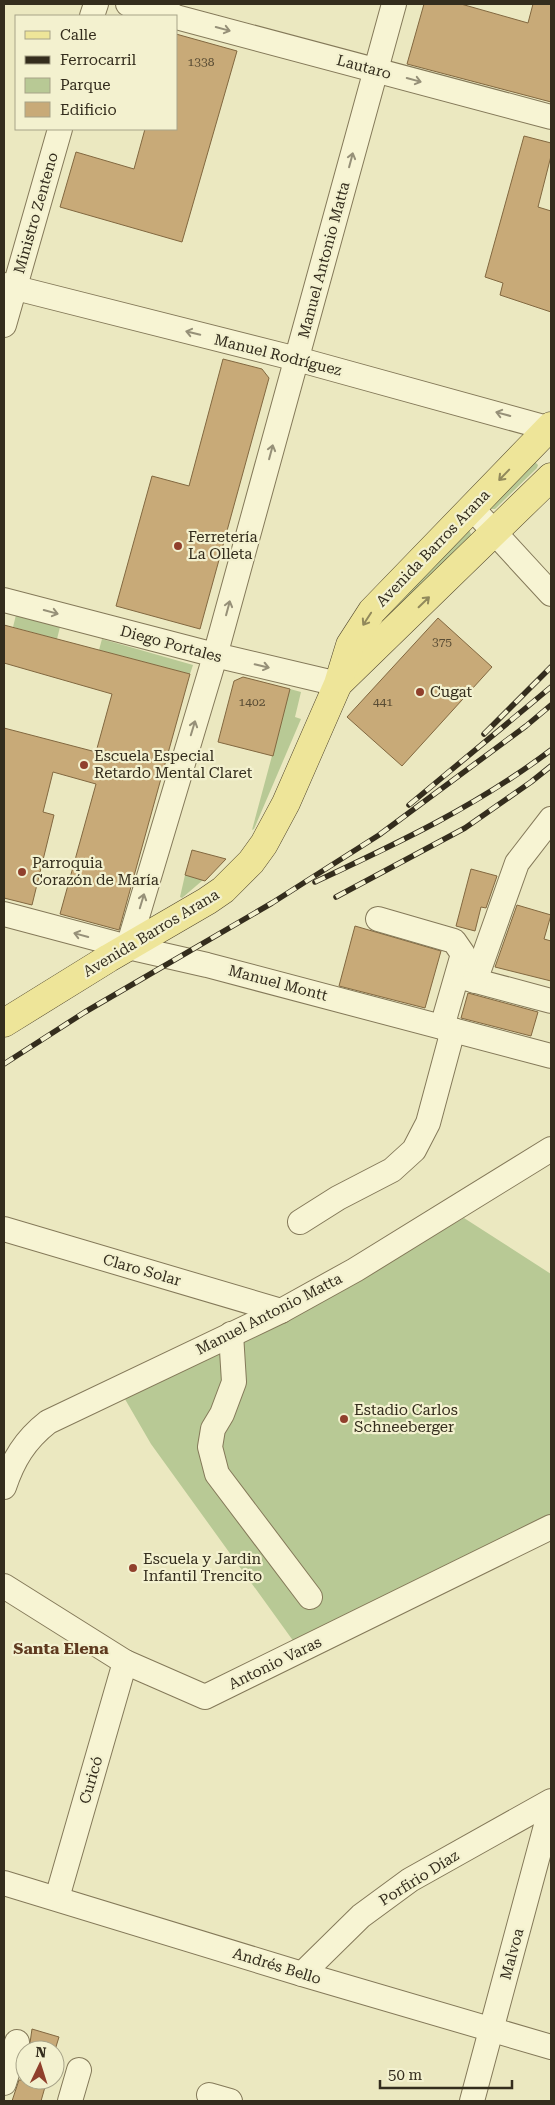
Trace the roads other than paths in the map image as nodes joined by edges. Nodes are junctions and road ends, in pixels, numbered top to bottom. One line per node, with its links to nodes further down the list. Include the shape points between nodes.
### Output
1 (128, 4): 3 (street, Lautaro)
2 (394, 4): 5 (street, Manuel Antonio Matta)
3 (171, 15)
4 (178, 17): 5 (street, Lautaro, one-way to 5)
5 (376, 70): 6 (street, Lautaro, one-way to 6); 10 (street, Manuel Antonio Matta, one-way to 5)
6 (551, 117)
7 (60, 130): 8 (street, Ministro Zenteno)
8 (9, 287): 9 (street, Ministro Zenteno); 10 (street, Manuel Rodríguez, one-way to 8)
9 (4, 325)
10 (297, 359): 11 (street, Manuel Rodríguez, one-way to 10); 17 (street, Manuel Antonio Matta, one-way to 10)
11 (551, 427): 13 (main road, Avenida Barros Arana, one-way to 13)
12 (551, 476): 14 (main road, Avenida Barros Arana)
13 (472, 508): 14 (street); 18 (main road, Avenida Barros Arana, one-way to 18, via 372,611 350,645)
14 (495, 532): 15 (street); 18 (main road, Avenida Barros Arana, one-way to 14)
15 (551, 594)
16 (4, 600): 17 (street, Diego Portales, one-way to 17)
17 (215, 655): 18 (street, Diego Portales, one-way to 18); 22 (street, Manuel Antonio Matta, one-way to 17)
18 (338, 684): 22 (main road, Avenida Barros Arana, via 275,826 251,862 223,890)
19 (551, 819): 23 (street, via 517,863)
20 (4, 914): 22 (street, Manuel Montt, one-way to 20)
21 (378, 919): 23 (street, via 454,941 463,954)
22 (128, 948): 25 (main road, Avenida Barros Arana); 26 (street, Manuel Montt, via 207,964)
23 (466, 978): 24 (street); 26 (street)
24 (551, 1001)
25 (4, 1023)
26 (448, 1028): 27 (street, Manuel Montt); 29 (street, via 428,1123 414,1150 392,1170)
27 (551, 1056)
28 (551, 1149): 31 (street, Manuel Antonio Matta, via 355,1270)
29 (300, 1222)
30 (4, 1229): 31 (street, Claro Solar)
31 (281, 1311): 32 (street, Manuel Antonio Matta)
32 (231, 1334): 33 (street, Manuel Antonio Matta, via 48,1422 24,1444 10,1468); 36 (street, via 234,1382 210,1447 217,1474)
33 (4, 1487)
34 (551, 1527): 37 (street, Antonio Varas, via 205,1697)
35 (4, 1586): 37 (street, Antonio Varas)
36 (310, 1597)
37 (125, 1662): 41 (street, Curicó)
38 (551, 1801): 42 (street, Porfirio Díaz, via 410,1880 361,1916)
39 (551, 1807): 43 (street, Malvoa)
40 (4, 1883): 41 (street, Andrés Bello)
41 (57, 1898): 42 (street, Andrés Bello)
42 (302, 1974): 43 (street, Andrés Bello)
43 (492, 2029): 45 (street, Andrés Bello); 49 (street, Malvoa)
44 (15, 2045): 47 (street)
45 (551, 2047)
46 (79, 2070): 48 (street)
47 (4, 2083)
48 (70, 2101)
49 (472, 2101)

